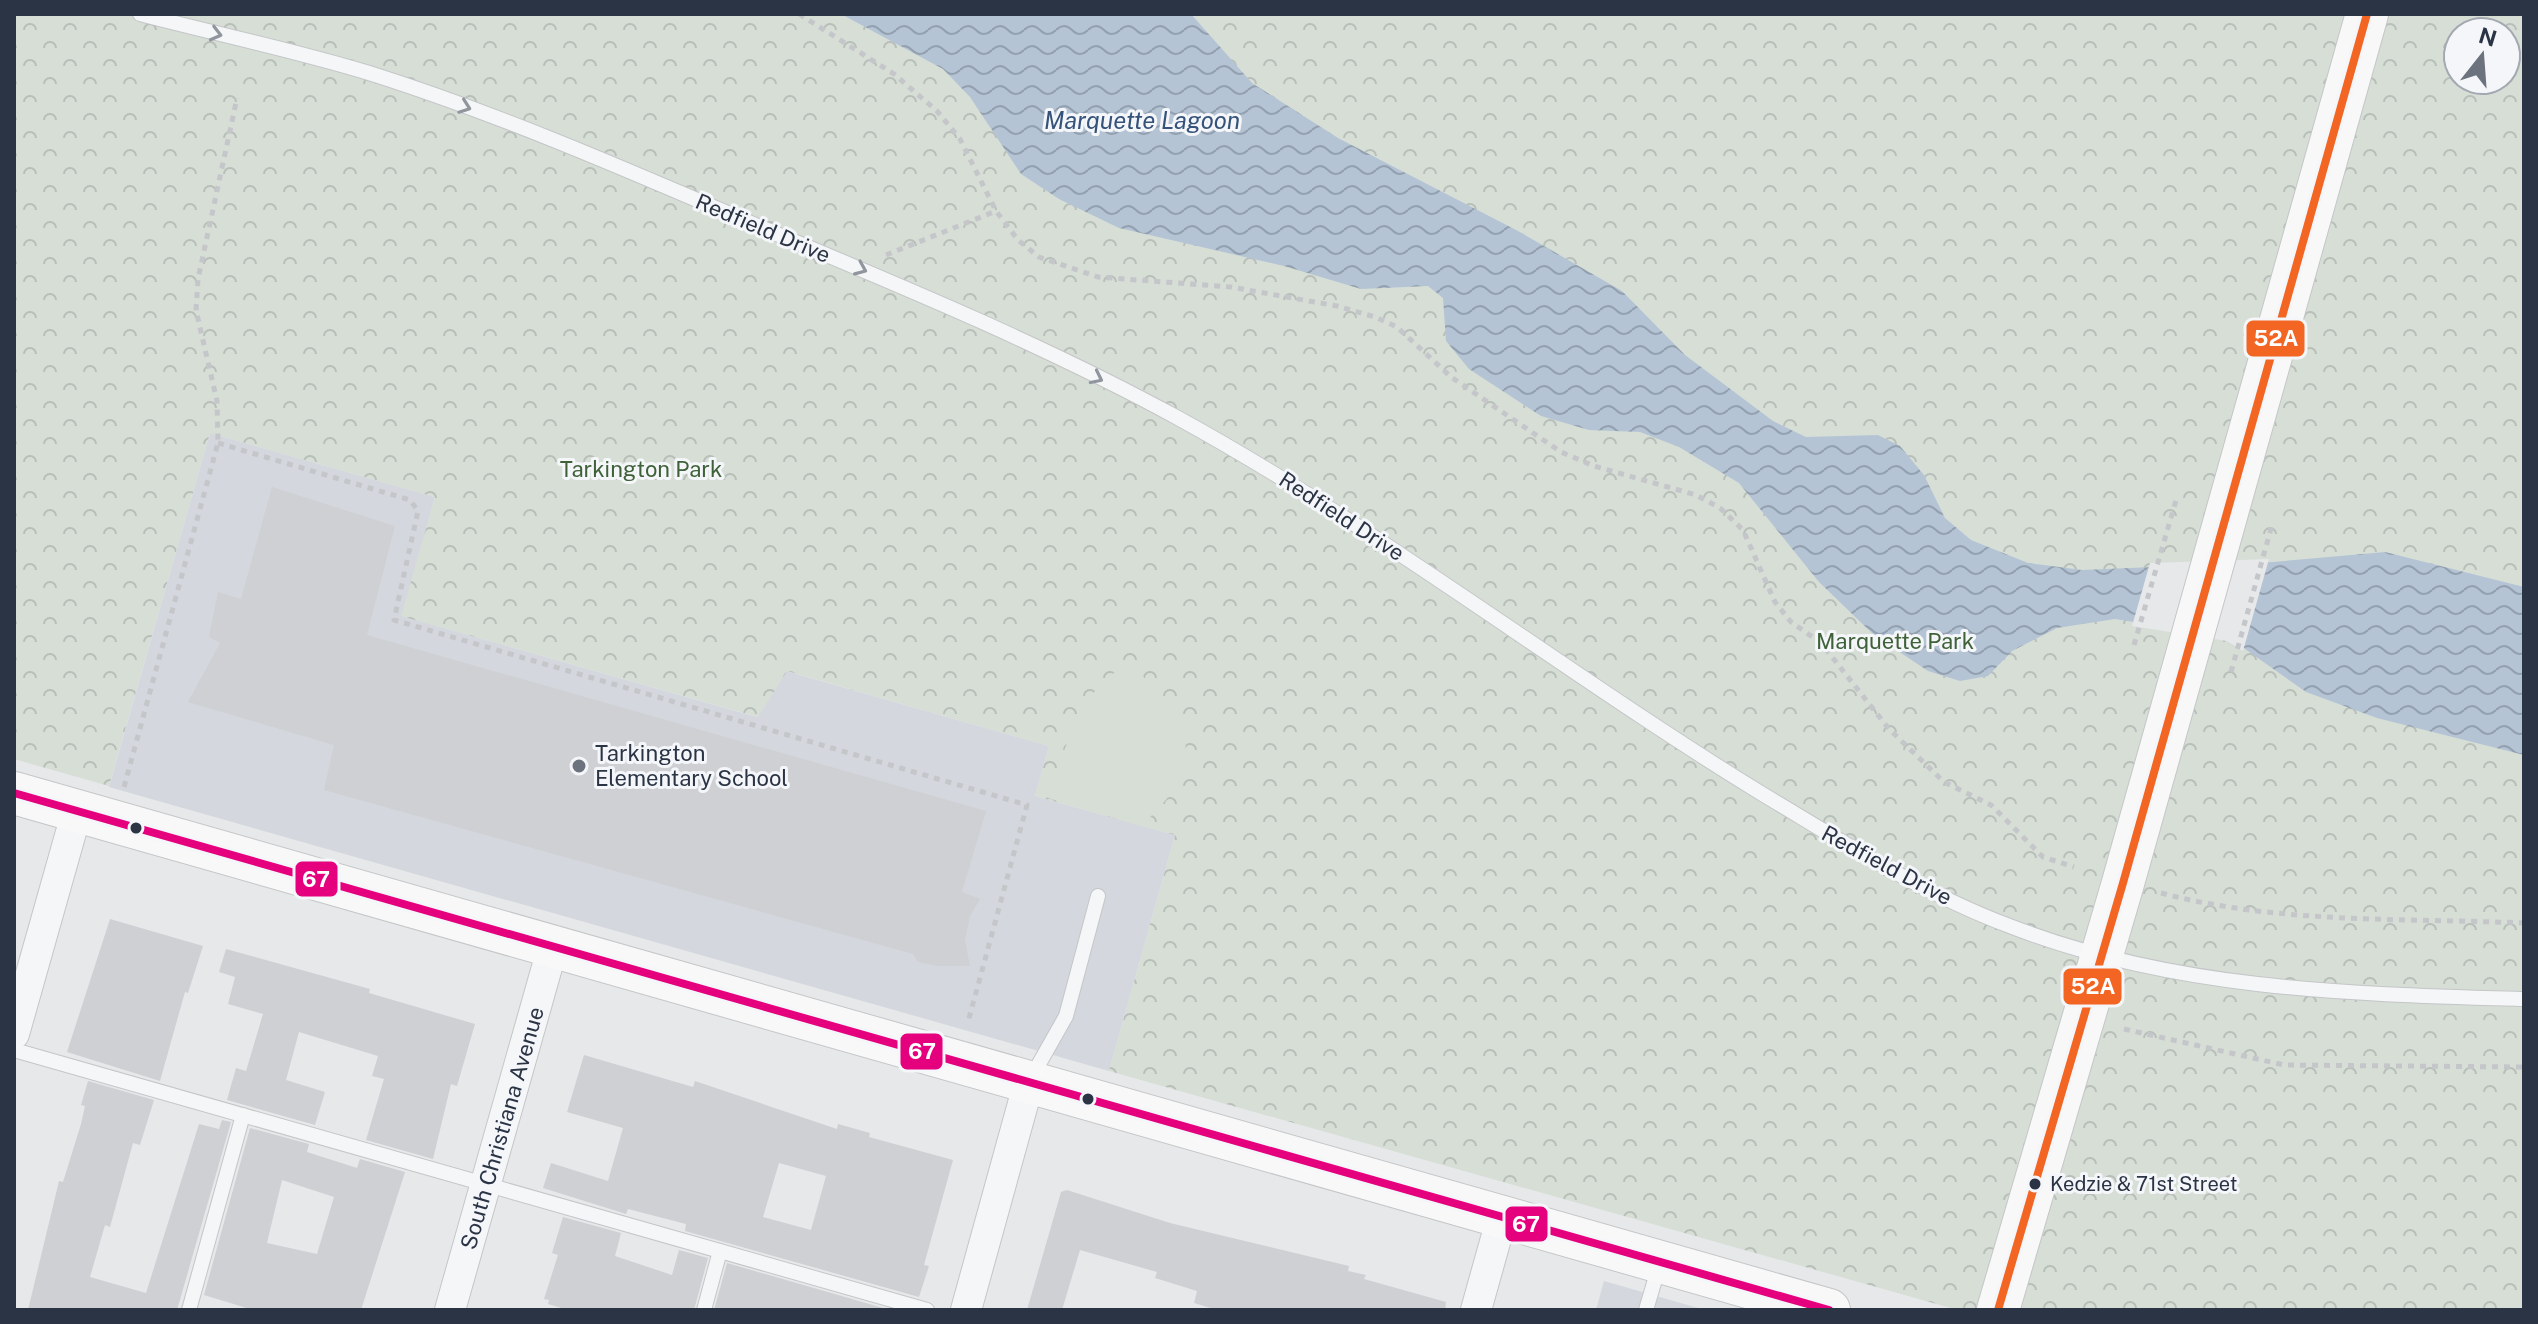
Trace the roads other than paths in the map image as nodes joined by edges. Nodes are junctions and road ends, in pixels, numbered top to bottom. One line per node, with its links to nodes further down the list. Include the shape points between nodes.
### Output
1 (140, 14): 7 (lane, Redfield Drive, one-way to 7, via 368,73 508,123 974,318 1172,415 1282,477 1460,592 1662,733 1892,872 2004,924)
2 (2367, 14): 7 (main road)
3 (14, 793): 4 (main road)
4 (77, 811): 6 (main road); 9 (street)
5 (1098, 896): 11 (lane, via 1066,1016)
6 (553, 946): 11 (main road); 13 (street, South Christiana Avenue)
7 (2101, 956): 8 (lane, Redfield Drive, via 2183,975 2287,989); 25 (main road)
8 (2524, 999)
9 (14, 1034)
10 (14, 1050): 12 (lane)
11 (1029, 1082): 14 (main road); 21 (street)
12 (243, 1115): 13 (lane); 17 (lane)
13 (486, 1184): 15 (lane); 18 (street, South Christiana Avenue)
14 (1502, 1217): 16 (main road); 22 (street)
15 (720, 1251): 19 (lane); 20 (lane)
16 (1661, 1262): 23 (lane); 24 (main road)
17 (189, 1310)
18 (450, 1310)
19 (704, 1310)
20 (927, 1310)
21 (966, 1310)
22 (1476, 1310)
23 (1646, 1310)
24 (1829, 1310)
25 (1998, 1310)

